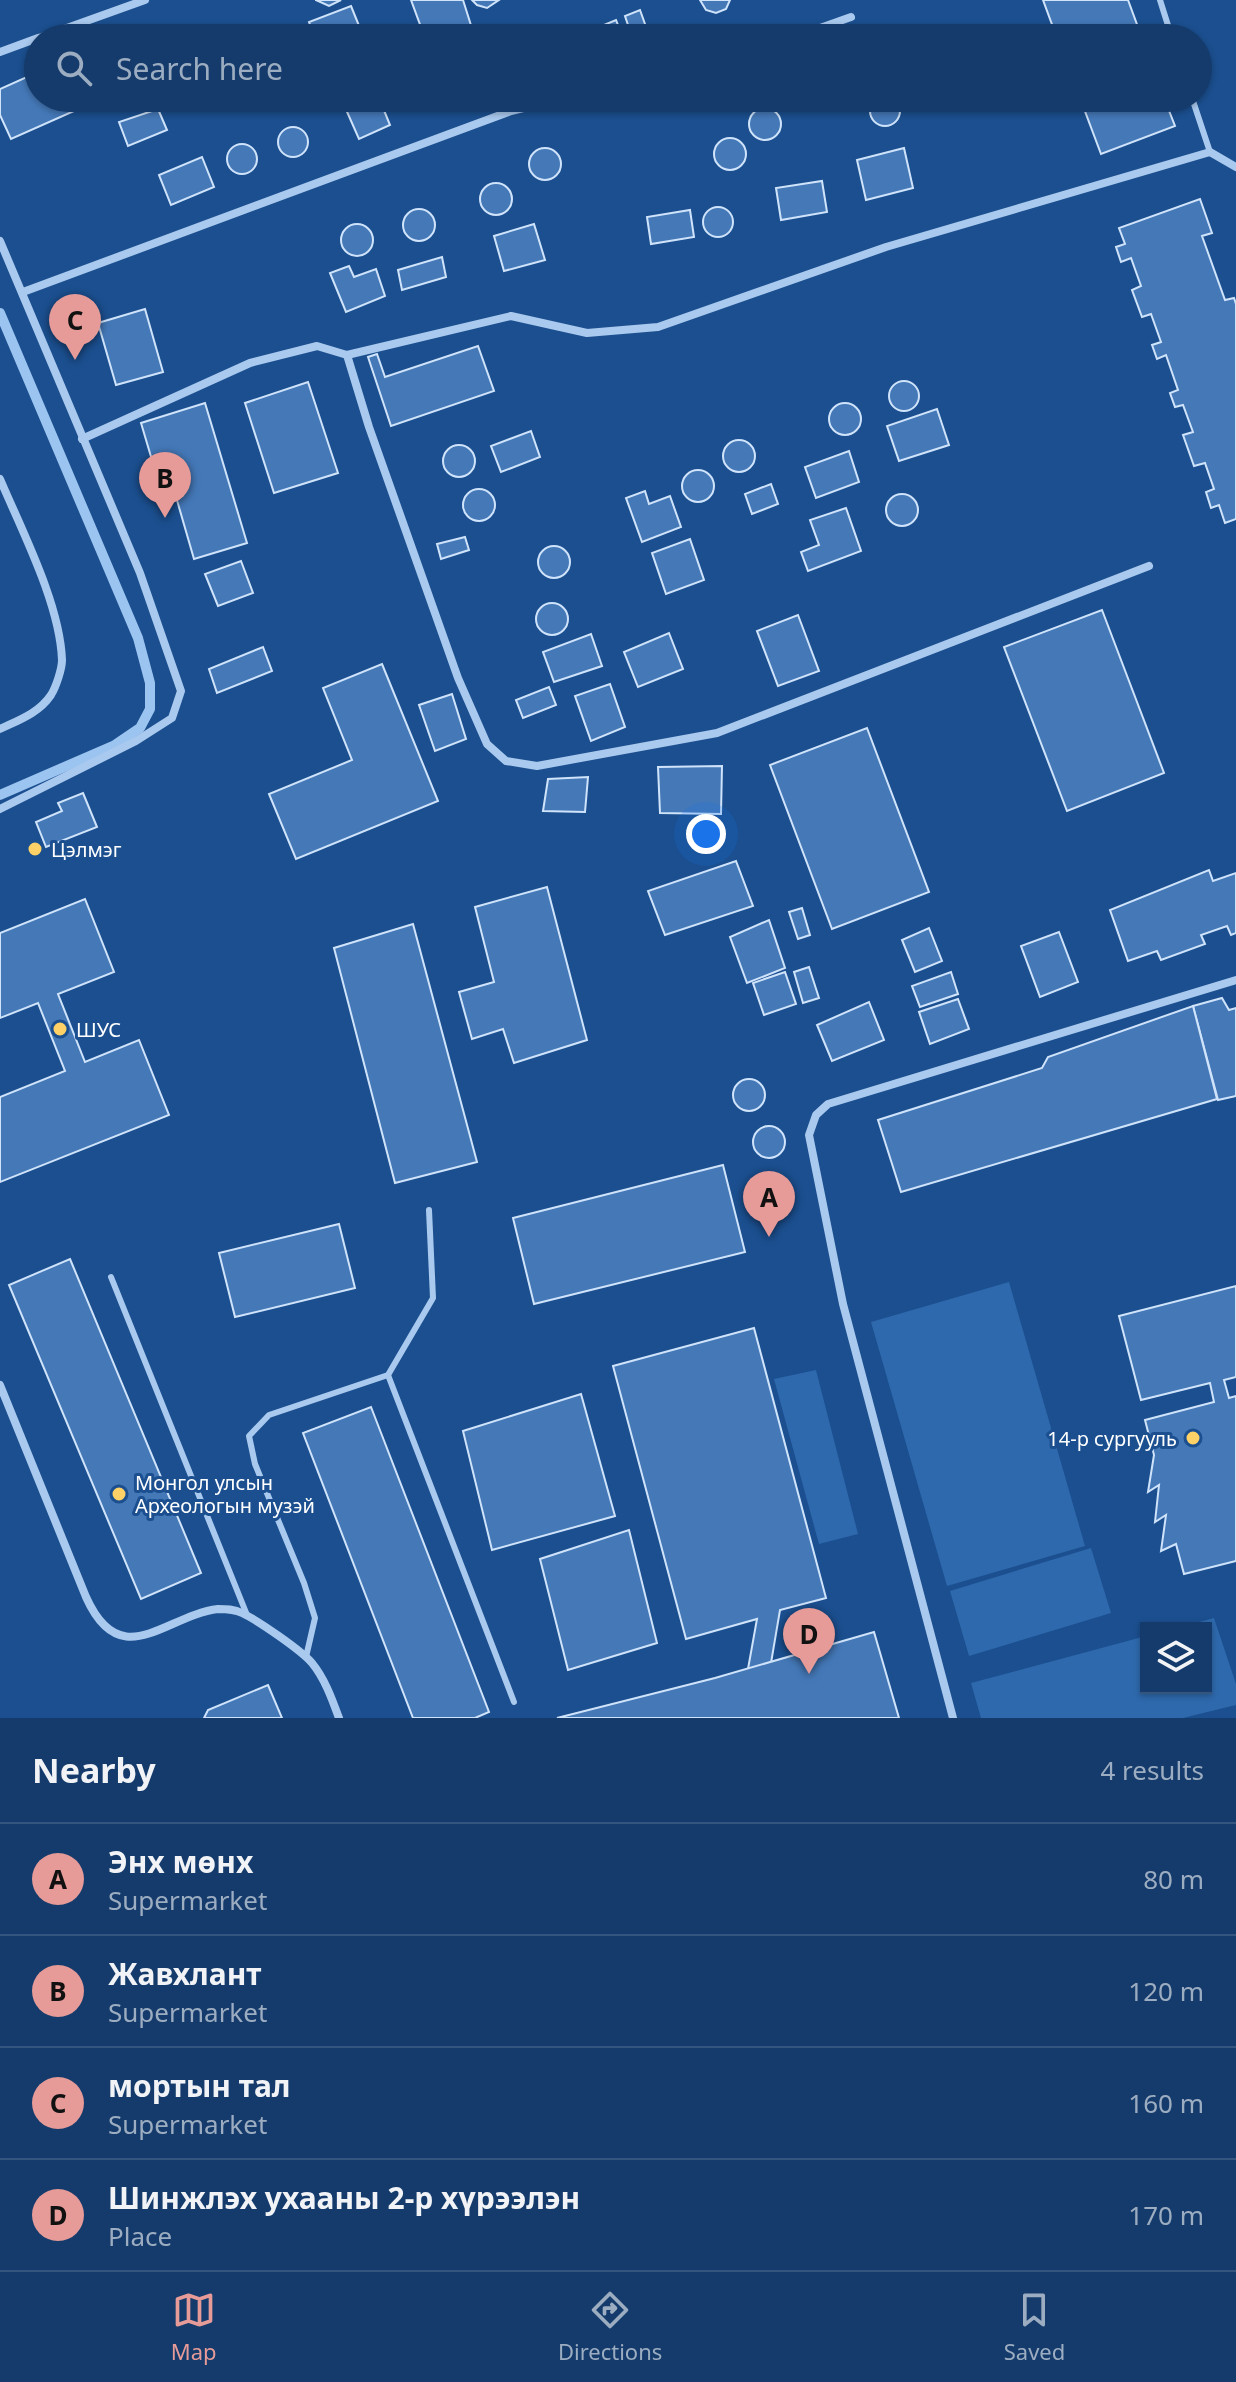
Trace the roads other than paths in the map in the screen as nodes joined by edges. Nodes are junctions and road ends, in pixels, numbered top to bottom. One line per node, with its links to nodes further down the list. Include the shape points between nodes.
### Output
1 (145, 0): 4 (street)
2 (1160, 0): 6 (lane)
3 (851, 17): 5 (street)
4 (77, 24)
5 (831, 24)
6 (1168, 24)
7 (24, 43): 8 (street)
8 (0, 52)
9 (508, 112): 14 (street)
10 (1197, 112): 11 (lane)
11 (1210, 152): 12 (street); 15 (street, via 886,247 658,327 587,333 511,316)
12 (1236, 167)
13 (0, 241): 14 (street)
14 (23, 292): 16 (street)
15 (347, 355): 16 (street, via 317,346 250,363); 18 (street, via 458,678 487,744 506,761 537,766 717,733)
16 (82, 439): 20 (street, via 140,573 181,691 172,718)
17 (0, 479): 19 (street, via 56,620 62,663 42,704)
18 (1149, 566)
19 (0, 729)
20 (0, 809)
21 (1236, 980): 30 (street, via 828,1104 816,1115 809,1135 843,1304)
22 (429, 1210): 24 (lane, via 433,1298)
23 (111, 1277): 26 (lane)
24 (388, 1375): 27 (lane, via 269,1415 249,1436 315,1618); 28 (lane)
25 (0, 1385): 26 (street, via 86,1597 103,1623 134,1637 215,1610)
26 (247, 1616): 27 (street)
27 (306, 1657): 29 (street)
28 (514, 1702)
29 (339, 1718)
30 (953, 1718)

